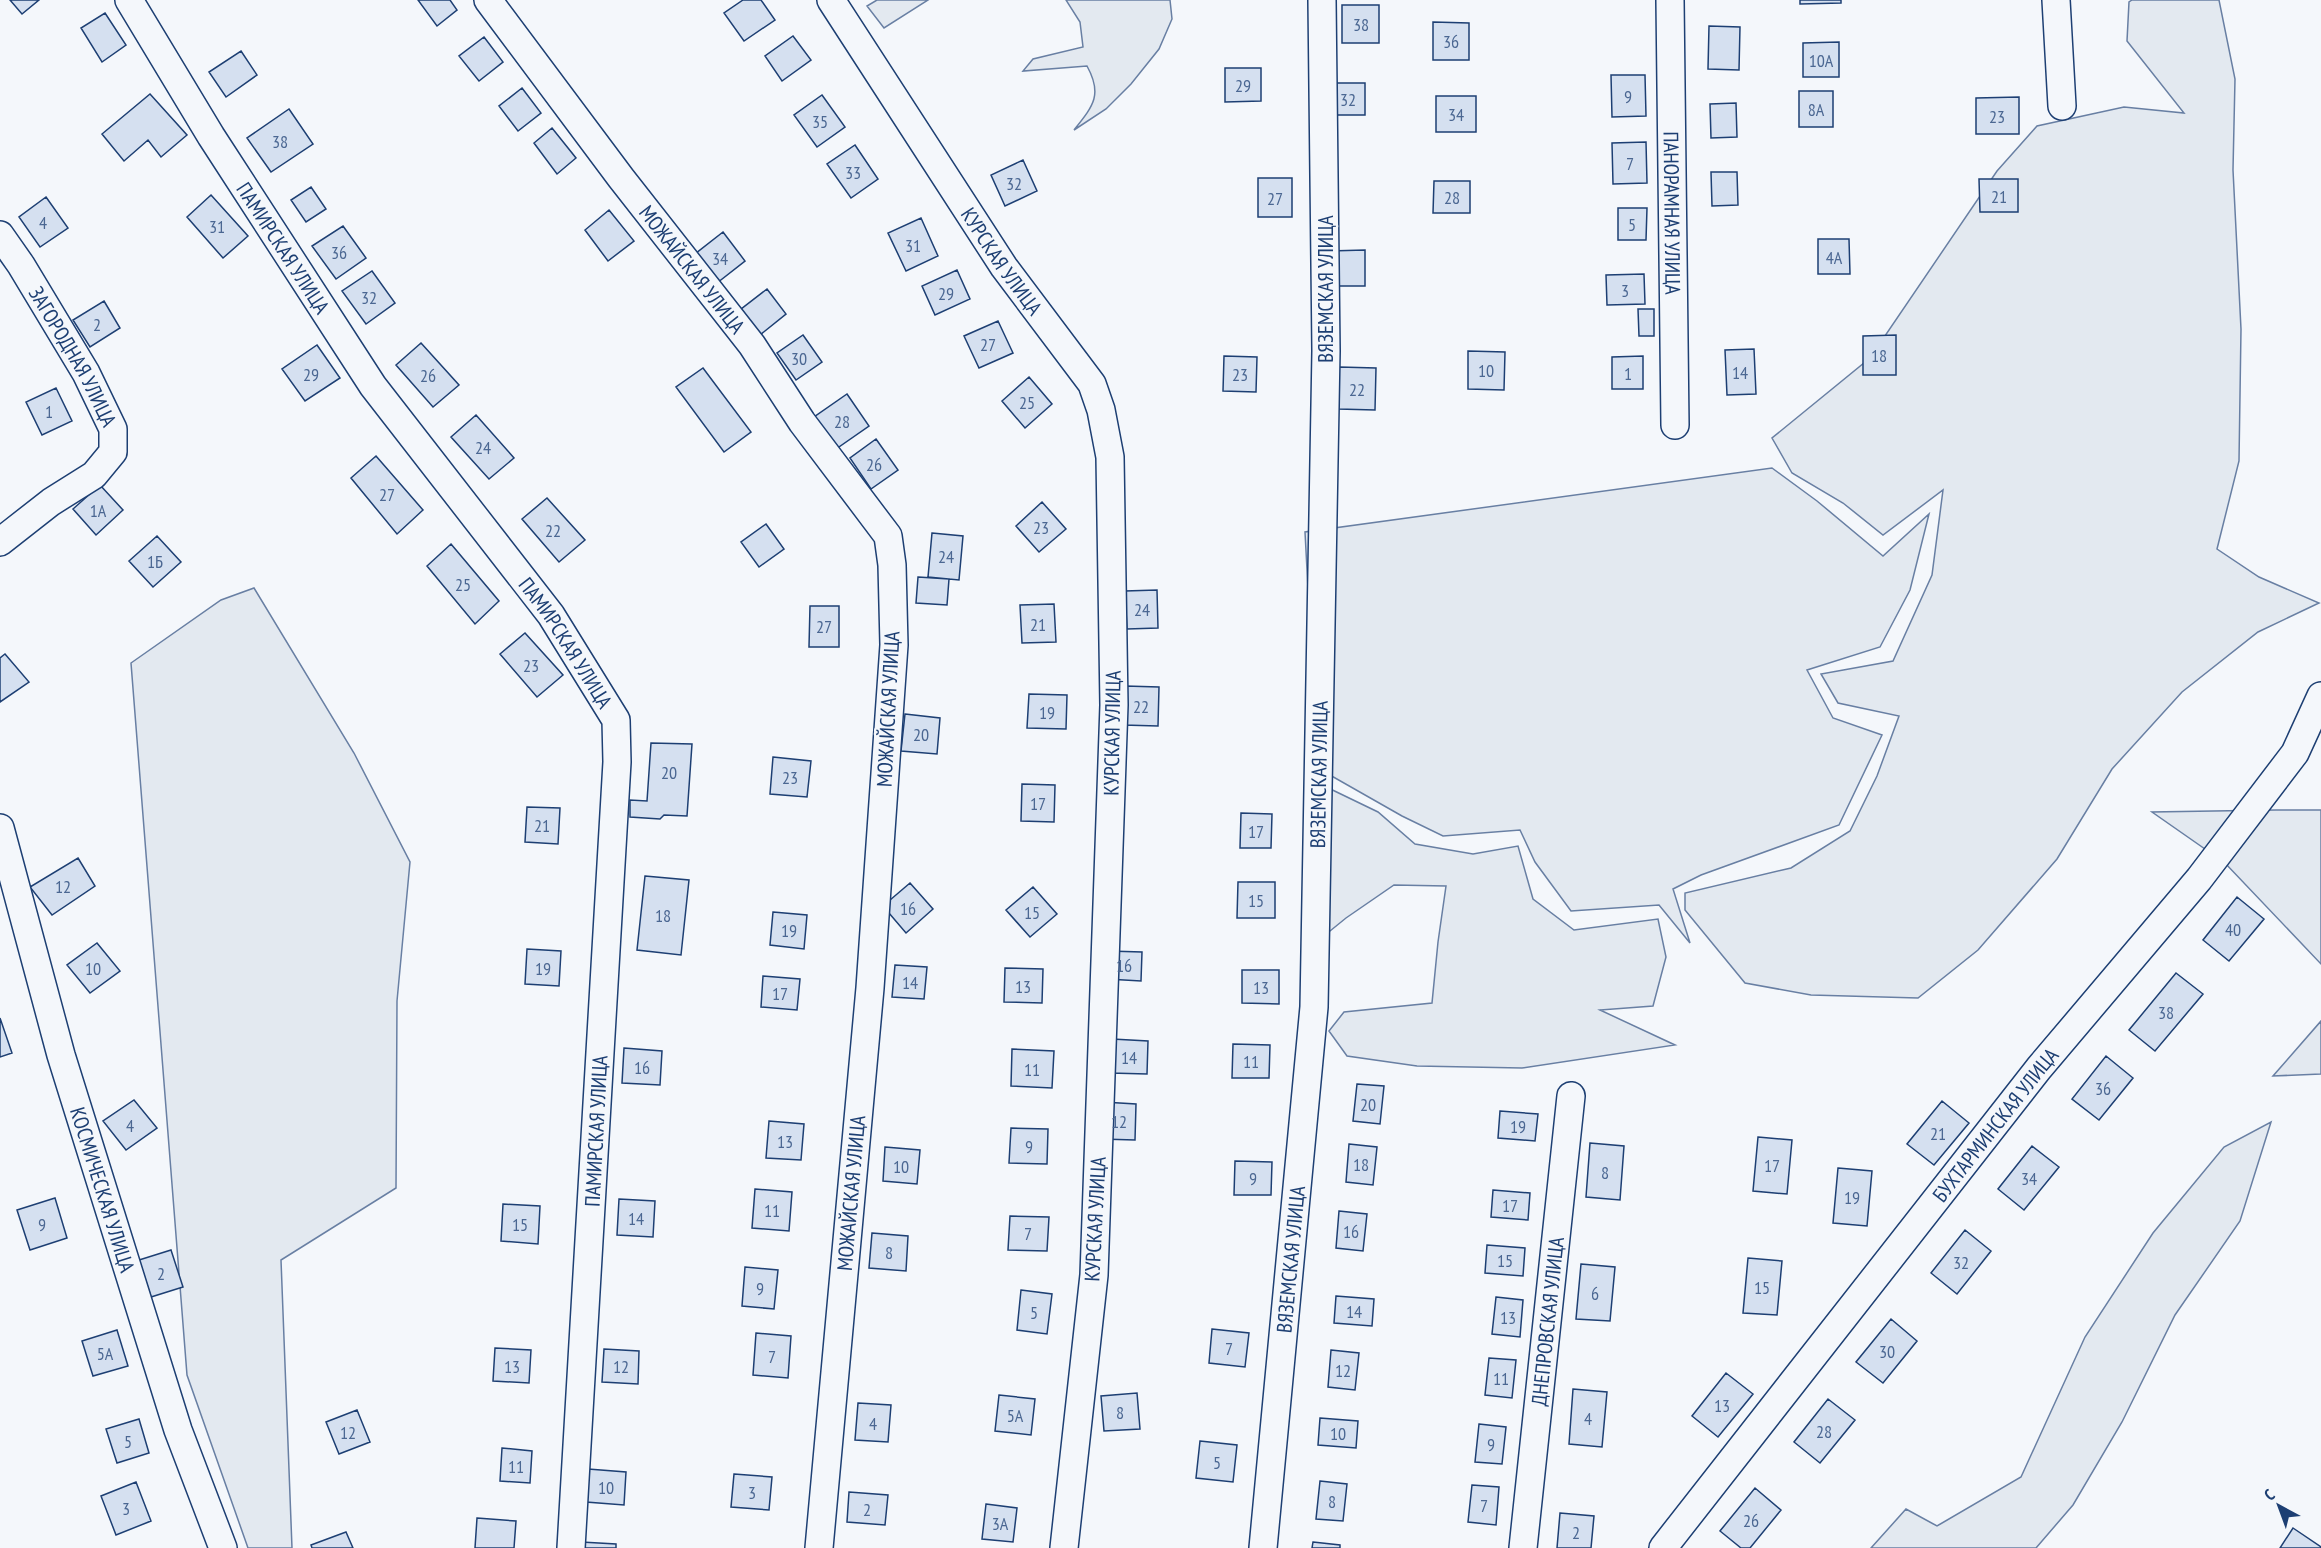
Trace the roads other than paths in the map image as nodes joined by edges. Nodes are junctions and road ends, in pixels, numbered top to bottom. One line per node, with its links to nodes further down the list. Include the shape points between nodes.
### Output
1 (129, 0): 15 (street, ПАМИРСКАЯ УЛИЦА, via 211,136 373,386 551,615 616,720 617,762)
2 (488, 0): 16 (street, МОЖАЙСКАЯ УЛИЦА, via 752,345 802,422 888,536 893,656 870,988)
3 (831, 0): 17 (street, КУРСКАЯ УЛИЦА, via 1004,267 1092,384 1110,457 1114,705 1094,1275)
4 (1322, 0): 18 (street, ВЯЗЕМСКАЯ УЛИЦА, via 1326,351 1314,1007)
5 (1670, 0): 9 (street, ПАНОРАМНАЯ УЛИЦА)
6 (2056, 0): 7 (street)
7 (2062, 105)
8 (0, 236): 10 (street, ЗАГОРОДНАЯ УЛИЦА, via 86,373 113,429 113,452 94,475)
9 (1675, 425)
10 (0, 542)
11 (2321, 696): 20 (street, БУХТАРМИНСКАЯ УЛИЦА, via 2295,753 2199,879 2039,1068)
12 (0, 828): 14 (street, КОСМИЧЕСКАЯ УЛИЦА, via 64,1067 178,1430)
13 (1571, 1096): 19 (street, ДНЕПРОВСКАЯ УЛИЦА)
14 (223, 1548)
15 (571, 1548)
16 (819, 1548)
17 (1064, 1548)
18 (1263, 1548)
19 (1523, 1548)
20 (1663, 1548)

